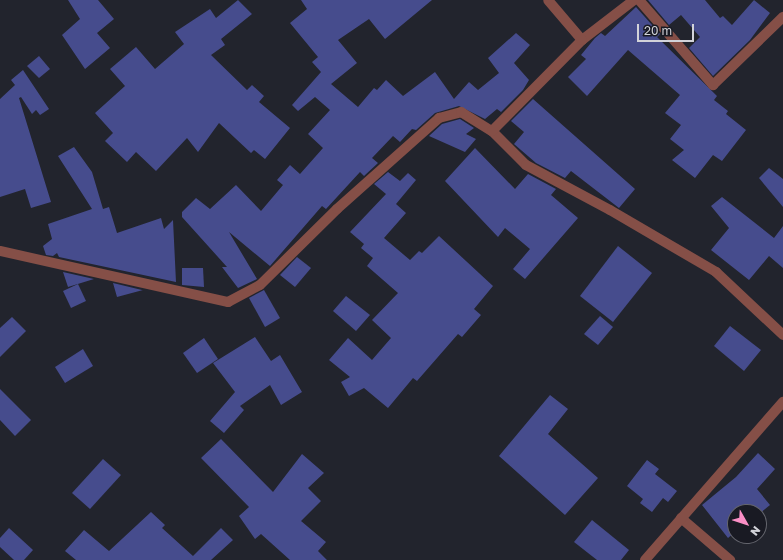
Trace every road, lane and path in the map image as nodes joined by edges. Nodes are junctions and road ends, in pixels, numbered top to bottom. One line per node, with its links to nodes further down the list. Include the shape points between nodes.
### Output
1 (548, 0): 5 (street)
2 (634, 0): 5 (street)
3 (639, 0): 4 (street, via 713,85)
4 (783, 17)
5 (582, 40): 6 (street)
6 (492, 131): 7 (street, via 461,112 439,118 336,209 260,286 228,302); 8 (street, via 526,165 610,210 716,272)
7 (0, 251)
8 (783, 335)
9 (783, 402): 10 (street)
10 (681, 518): 11 (street); 12 (street)
11 (645, 560)
12 (730, 560)

